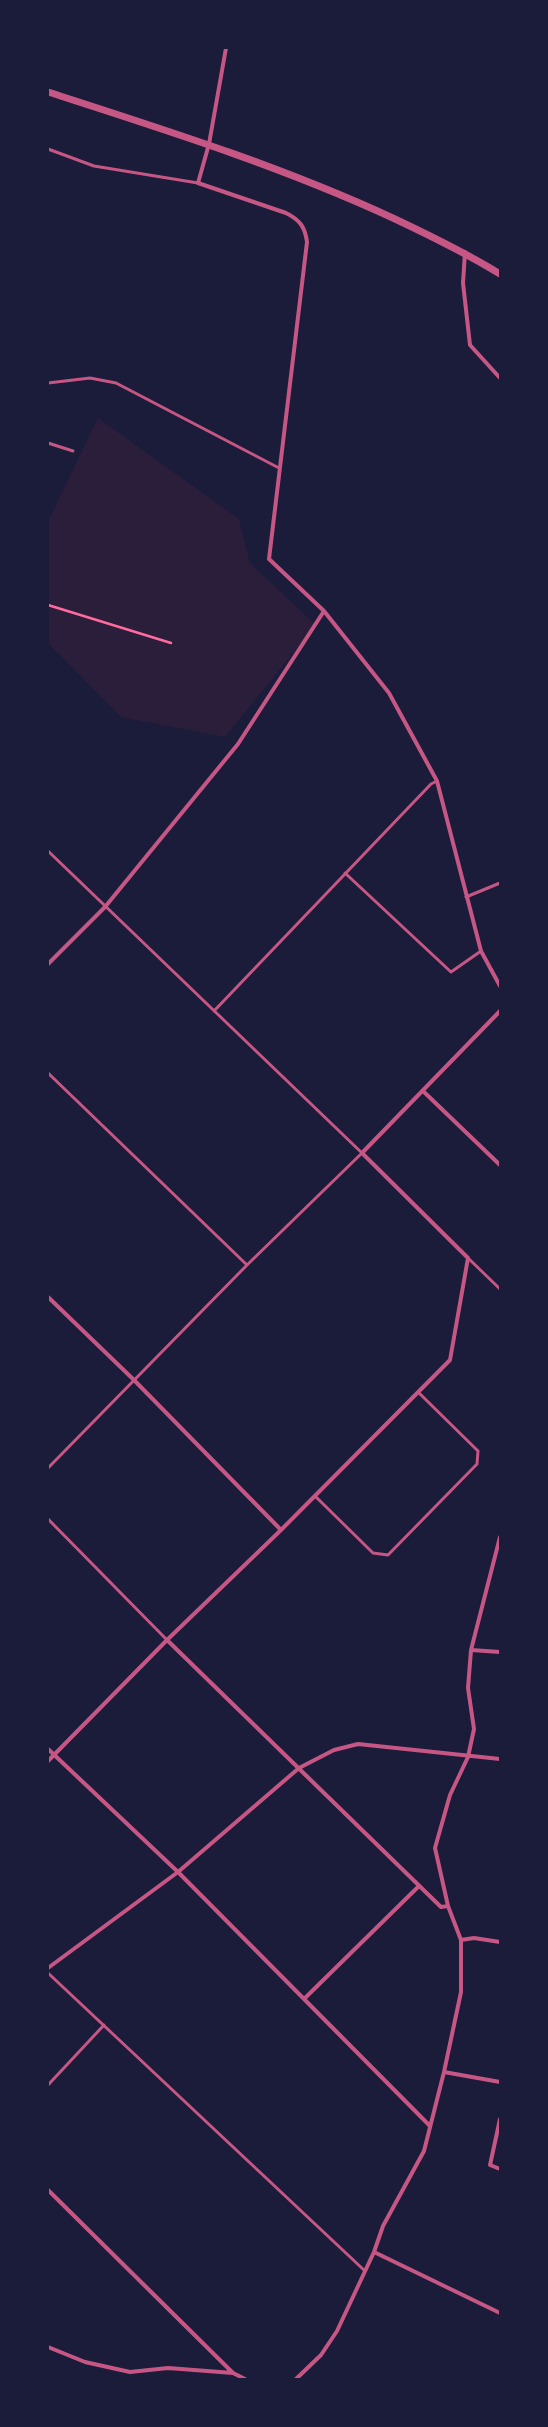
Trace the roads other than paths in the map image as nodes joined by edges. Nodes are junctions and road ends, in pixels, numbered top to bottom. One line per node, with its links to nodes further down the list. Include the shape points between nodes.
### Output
1 (226, 48): 3 (street)
2 (48, 92): 3 (street)
3 (209, 144): 5 (street); 6 (street, via 338,193)
4 (48, 149): 5 (lane, via 94,166)
5 (198, 183): 12 (street, via 286,213 297,219 305,229 307,242)
6 (465, 252): 7 (street); 8 (street, via 462,283 470,345)
7 (500, 274)
8 (500, 378)
9 (48, 383): 12 (lane, via 91,378 116,383)
10 (48, 443): 11 (lane)
11 (73, 451)
12 (279, 468): 13 (street, via 269,559)
13 (324, 611): 14 (street, via 389,693); 19 (street, via 238,744)
14 (437, 781): 16 (lane, via 431,784); 18 (street)
15 (48, 851): 19 (lane)
16 (346, 874): 20 (lane, via 451,972); 23 (lane)
17 (500, 882): 18 (lane)
18 (466, 897): 20 (street)
19 (105, 907): 21 (street); 23 (lane)
20 (481, 951): 22 (street)
21 (48, 964)
22 (500, 986)
23 (214, 1011): 27 (lane)
24 (500, 1011): 26 (street, via 492,1016)
25 (48, 1073): 30 (lane)
26 (424, 1092): 27 (street); 28 (street)
27 (362, 1153): 29 (street); 30 (lane)
28 (500, 1165)
29 (468, 1258): 31 (lane); 34 (street, via 450,1360)
30 (247, 1264): 33 (lane)
31 (500, 1289)
32 (48, 1297): 33 (street)
33 (134, 1380): 35 (lane); 38 (street)
34 (418, 1392): 36 (street); 36 (lane, via 478,1450 477,1464 388,1555 373,1553)
35 (48, 1468)
36 (315, 1496): 38 (street)
37 (48, 1519): 40 (lane)
38 (281, 1530): 40 (street)
39 (500, 1537): 41 (street)
40 (167, 1640): 44 (street); 48 (street)
41 (471, 1650): 42 (street); 45 (street, via 468,1688 474,1729)
42 (500, 1652)
43 (48, 1749): 44 (street)
44 (54, 1755): 47 (street); 49 (street)
45 (468, 1757): 46 (street); 48 (street, via 358,1744 334,1750); 51 (street, via 450,1795 435,1848)
46 (500, 1759)
47 (48, 1761)
48 (299, 1768): 49 (street); 50 (street)
49 (178, 1872): 54 (street); 56 (street)
50 (419, 1886): 51 (street, via 441,1907); 56 (street)
51 (448, 1906): 52 (street)
52 (461, 1940): 53 (street, via 474,1938); 58 (street, via 461,1992)
53 (500, 1942)
54 (48, 1968)
55 (48, 1973): 57 (lane)
56 (304, 1999): 62 (street)
57 (104, 2025): 60 (lane); 66 (lane)
58 (444, 2072): 59 (street); 62 (street)
59 (500, 2082)
60 (48, 2085)
61 (500, 2119): 63 (street, via 490,2166)
62 (430, 2126): 65 (street, via 424,2151 383,2226)
63 (500, 2169)
64 (48, 2190): 69 (street)
65 (374, 2252): 66 (street); 67 (street)
66 (365, 2271): 71 (street, via 337,2331 321,2355)
67 (500, 2313)
68 (48, 2348): 69 (street, via 85,2362 130,2372 168,2368)
69 (233, 2373): 70 (street)
70 (245, 2379)
71 (296, 2379)

